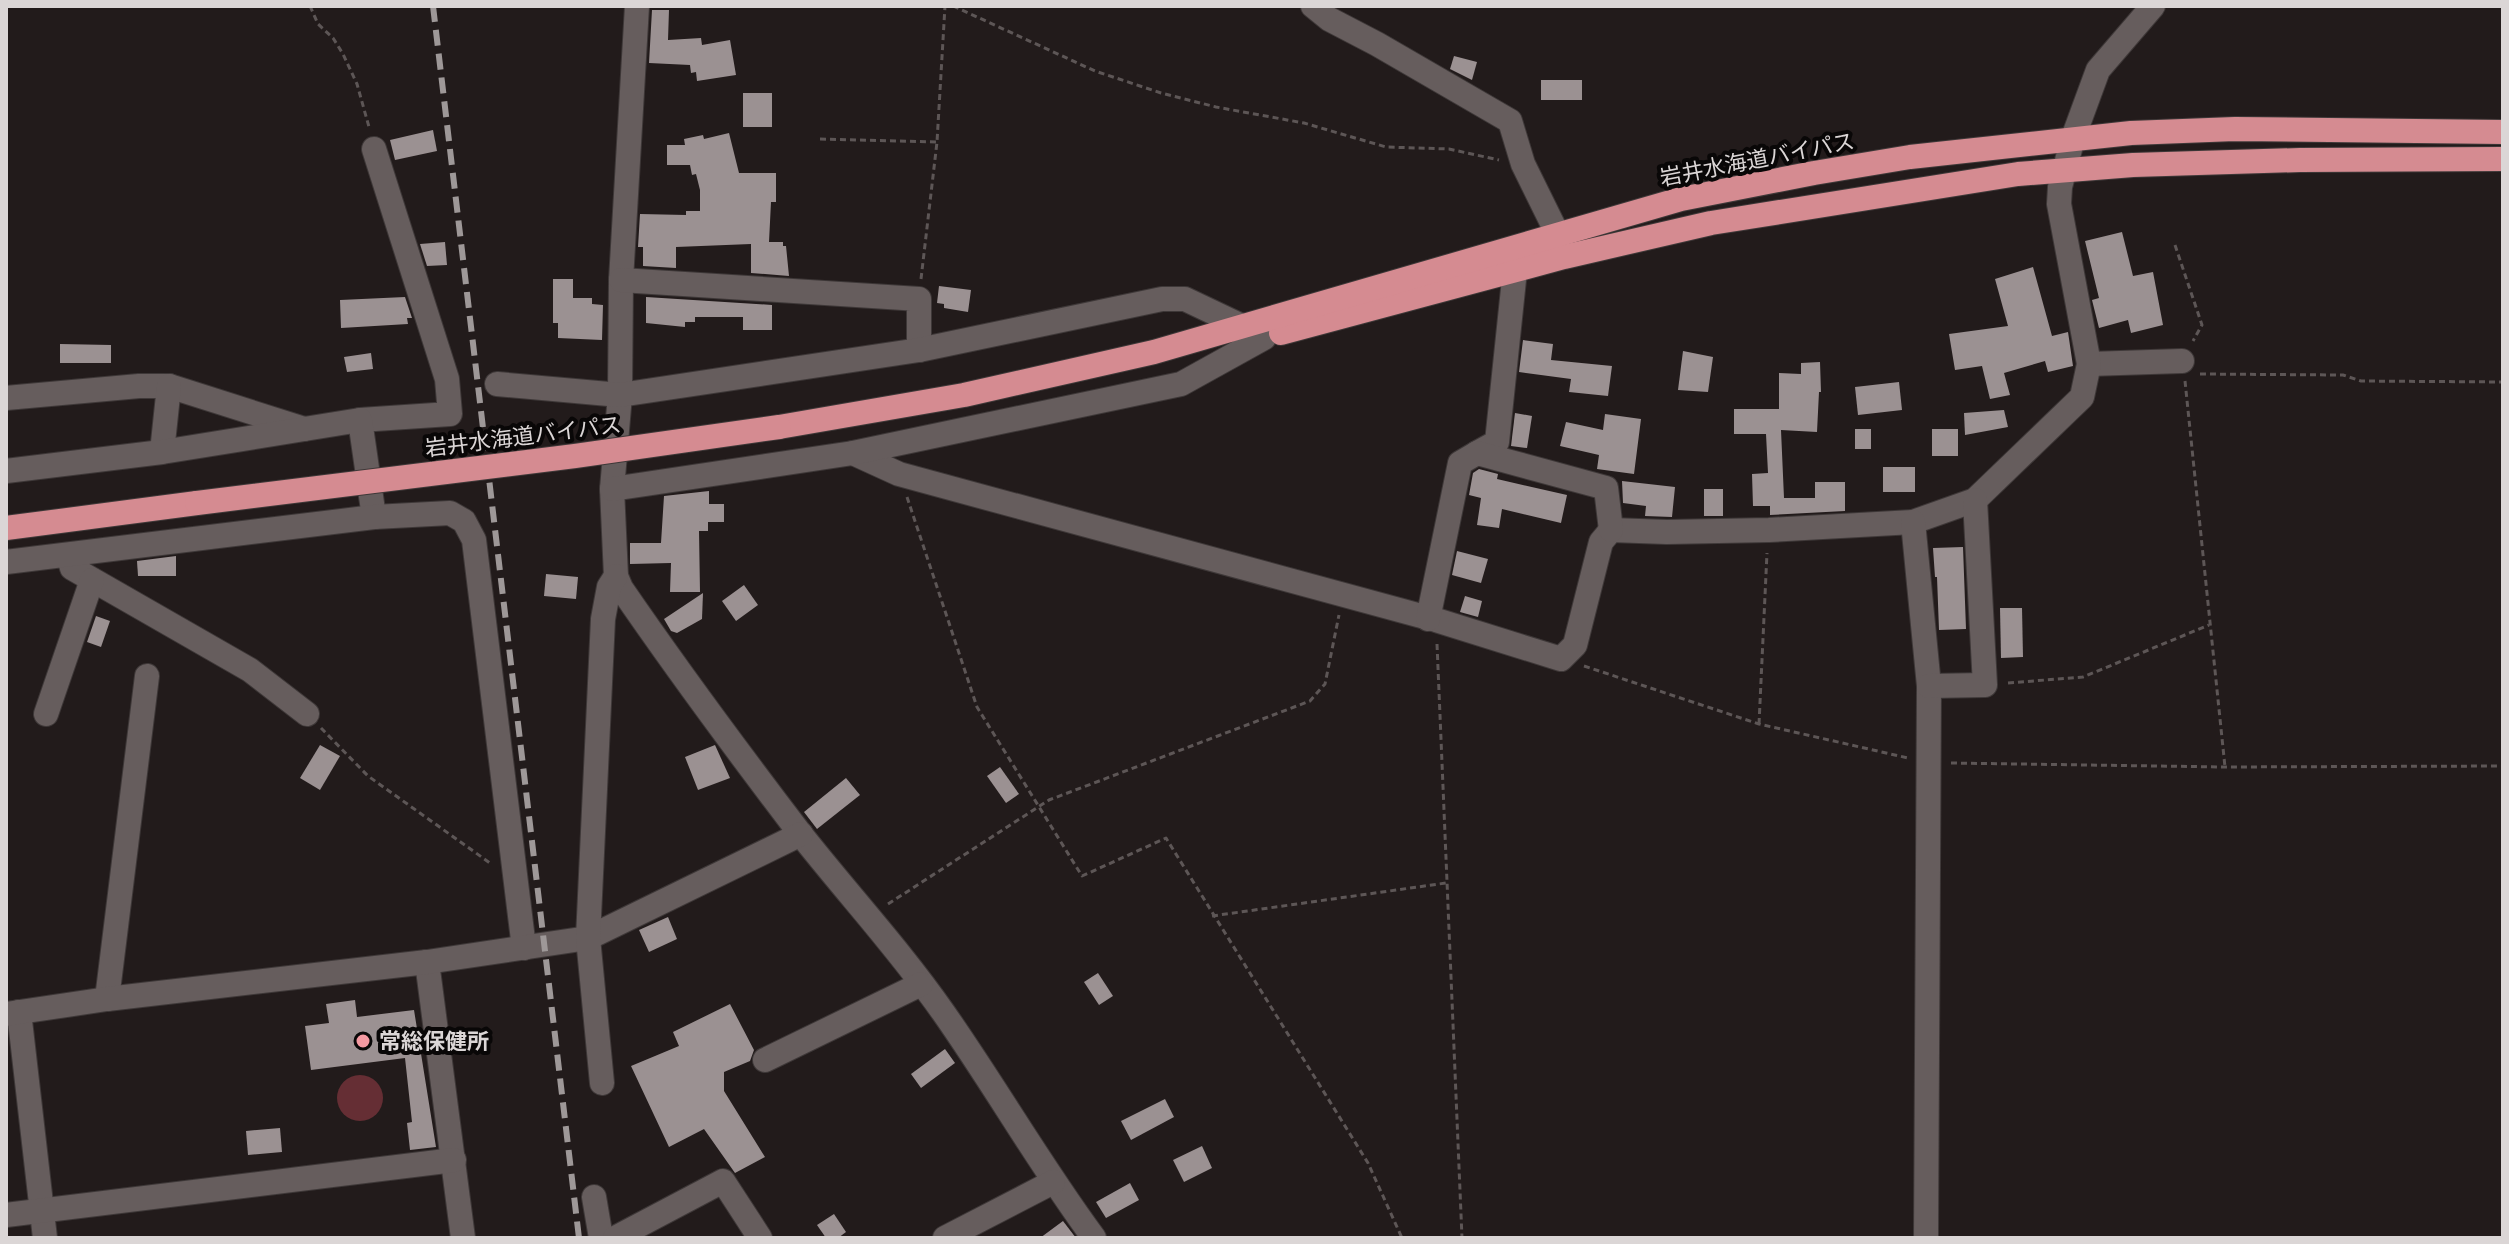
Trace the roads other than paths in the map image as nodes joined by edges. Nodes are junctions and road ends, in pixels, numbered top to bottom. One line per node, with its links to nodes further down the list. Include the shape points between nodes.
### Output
1 (637, 6): 11 (street)
2 (1313, 6): 9 (street, via 1510,121 1523,164)
3 (2153, 6): 5 (street, via 2098,70)
4 (2503, 132): 5 (highway, 岩井水海道バイパス, via 2235,129)
5 (2073, 138): 8 (street); 9 (highway, 岩井水海道バイパス, via 1910,157 1681,199)
6 (374, 149): 20 (street, via 447,379 450,414)
7 (2503, 159): 8 (highway, 岩井水海道バイパス)
8 (2064, 169): 9 (highway, 岩井水海道バイパス); 14 (street, via 2059,204)
9 (1561, 245): 10 (highway, 岩井水海道バイパス); 12 (highway, 岩井水海道バイパス)
10 (1515, 270): 12 (highway, 岩井水海道バイパス); 24 (street, via 1497,442)
11 (621, 280): 13 (street, via 919,299); 18 (street)
12 (1255, 333): 13 (street, via 1185,299 1162,299); 23 (street, via 1181,384); 30 (highway, 岩井水海道バイパス, bridge, via 1171,358 779,427)
13 (919, 350): 18 (street)
14 (2089, 364): 15 (street); 27 (street, via 2082,397)
15 (2183, 368)
16 (497, 384): 18 (street)
17 (169, 386): 19 (street); 21 (street); 22 (street)
18 (620, 395): 26 (street)
19 (6, 398)
20 (360, 420): 21 (street); 28 (street)
21 (309, 430): 22 (street)
22 (162, 452): 25 (street)
23 (853, 453): 26 (street); 38 (street, via 899,474)
24 (1477, 453): 31 (street, via 1606,488); 38 (street, via 1460,463)
25 (6, 471)
26 (612, 489): 35 (street)
27 (1975, 500): 29 (street); 40 (street, via 1985,685)
28 (374, 517): 32 (street); 45 (street, via 450,513 464,521 474,540)
29 (1913, 522): 31 (street, via 1769,530); 40 (street)
30 (6, 528)
31 (1611, 530): 38 (street, via 1601,542 1575,645 1561,659)
32 (125, 548): 33 (street); 37 (street)
33 (68, 555): 34 (street); 36 (street, via 72,568)
34 (6, 562)
35 (616, 576): 43 (street, via 668,656); 44 (street, via 603,619)
36 (92, 580): 37 (street); 41 (street)
37 (114, 592): 42 (street, via 250,670)
38 (1432, 620)
39 (147, 676): 48 (street)
40 (1929, 686): 65 (street)
41 (46, 714)
42 (307, 714)
43 (801, 834): 44 (street); 47 (street)
44 (588, 938): 45 (street); 51 (street)
45 (524, 948): 46 (street)
46 (427, 962): 48 (street); 52 (street)
47 (921, 984): 50 (street); 53 (street)
48 (107, 999): 49 (street)
49 (12, 1013): 55 (street)
50 (765, 1060)
51 (602, 1083)
52 (454, 1160): 55 (street); 59 (street)
53 (1053, 1182): 57 (street); 64 (street)
54 (594, 1197): 60 (street)
55 (42, 1211): 56 (street); 58 (street)
56 (6, 1215)
57 (986, 1229): 63 (street)
58 (45, 1238)
59 (463, 1238)
60 (601, 1238)
61 (615, 1238): 62 (street, via 723,1181)
62 (760, 1238)
63 (945, 1238)
64 (1094, 1238)
65 (1926, 1238)

